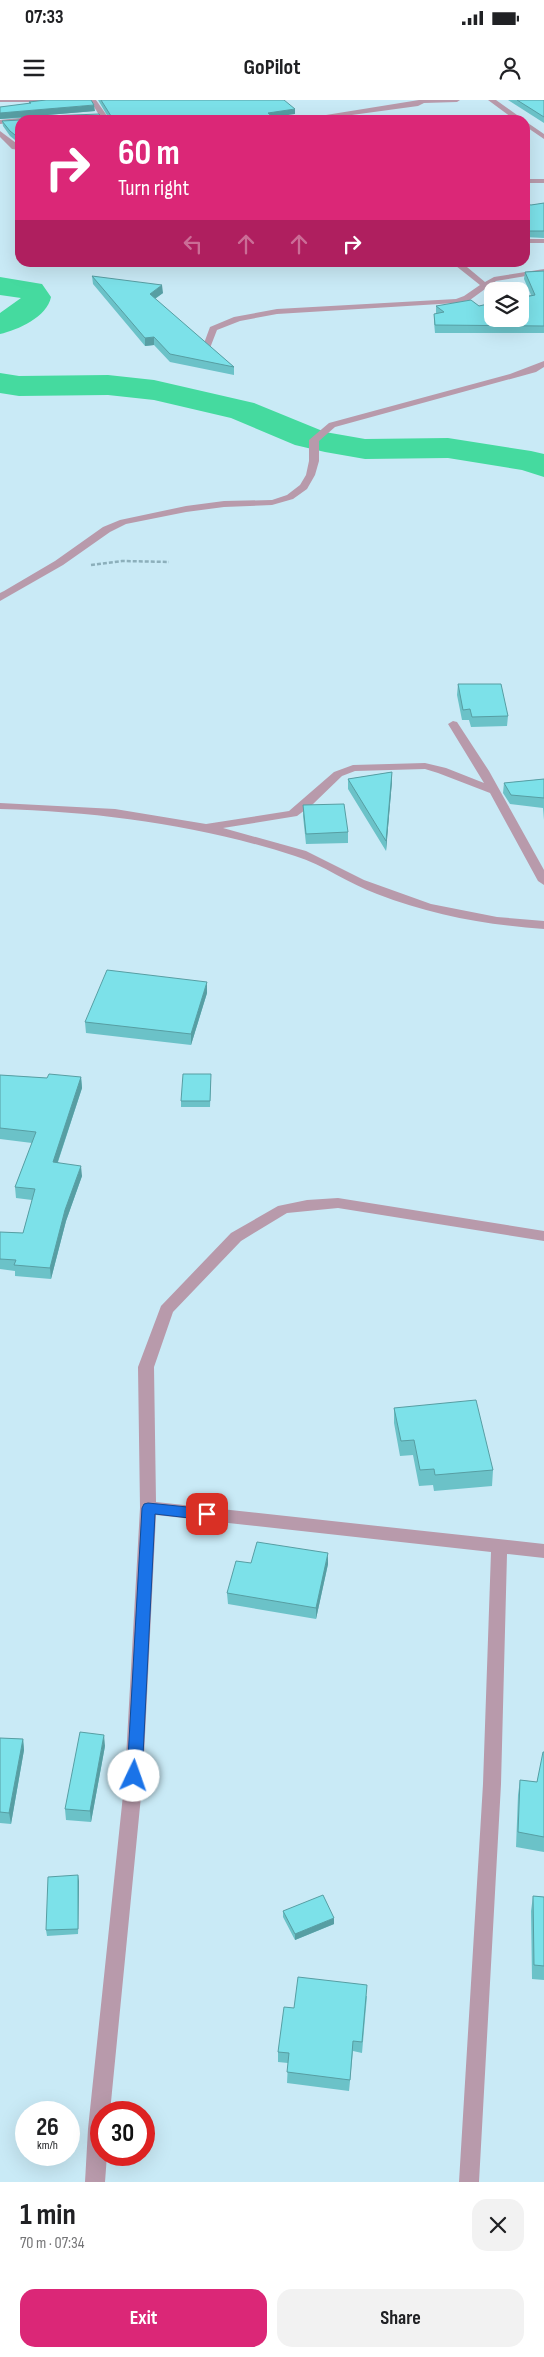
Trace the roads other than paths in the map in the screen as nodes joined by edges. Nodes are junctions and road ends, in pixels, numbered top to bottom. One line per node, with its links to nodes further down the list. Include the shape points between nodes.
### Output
1 (0, 100): 2 (street)
2 (64, 100)
3 (93, 100): 7 (street)
4 (457, 100): 6 (street)
5 (491, 100): 9 (street)
6 (424, 101): 8 (street)
7 (102, 115)
8 (332, 115)
9 (513, 115)
10 (15, 121): 11 (street)
11 (0, 122)
12 (530, 127): 14 (street)
13 (0, 133): 15 (street)
14 (544, 137)
15 (15, 146)
16 (530, 181): 17 (street)
17 (544, 181)
18 (530, 241): 19 (street)
19 (544, 241)
20 (461, 267): 23 (street)
21 (544, 271): 22 (street)
22 (489, 282)
23 (484, 285): 24 (street, via 467,298 456,301 259,314 213,328)
24 (207, 346)
25 (544, 364): 26 (street, via 513,376 332,425 314,440 316,458 310,476 299,492 286,499 225,504 120,523 58,564 16,585)
26 (0, 598)
27 (453, 724): 28 (street)
28 (494, 791): 30 (street, via 425,766 353,768 338,774 293,814); 31 (street)
29 (0, 806): 30 (street, via 66,807 178,821)
30 (200, 827): 32 (street, via 259,840 305,855 361,883 420,905 485,919)
31 (544, 881)
32 (544, 925)
33 (544, 1236): 34 (street, via 338,1204 283,1209 236,1237 166,1310 146,1367)
34 (148, 1508): 35 (street); 37 (street, via 134,1776)
35 (498, 1545): 36 (street); 38 (street, via 497,1674 488,1880)
36 (544, 1551)
37 (95, 2182)
38 (469, 2182)

